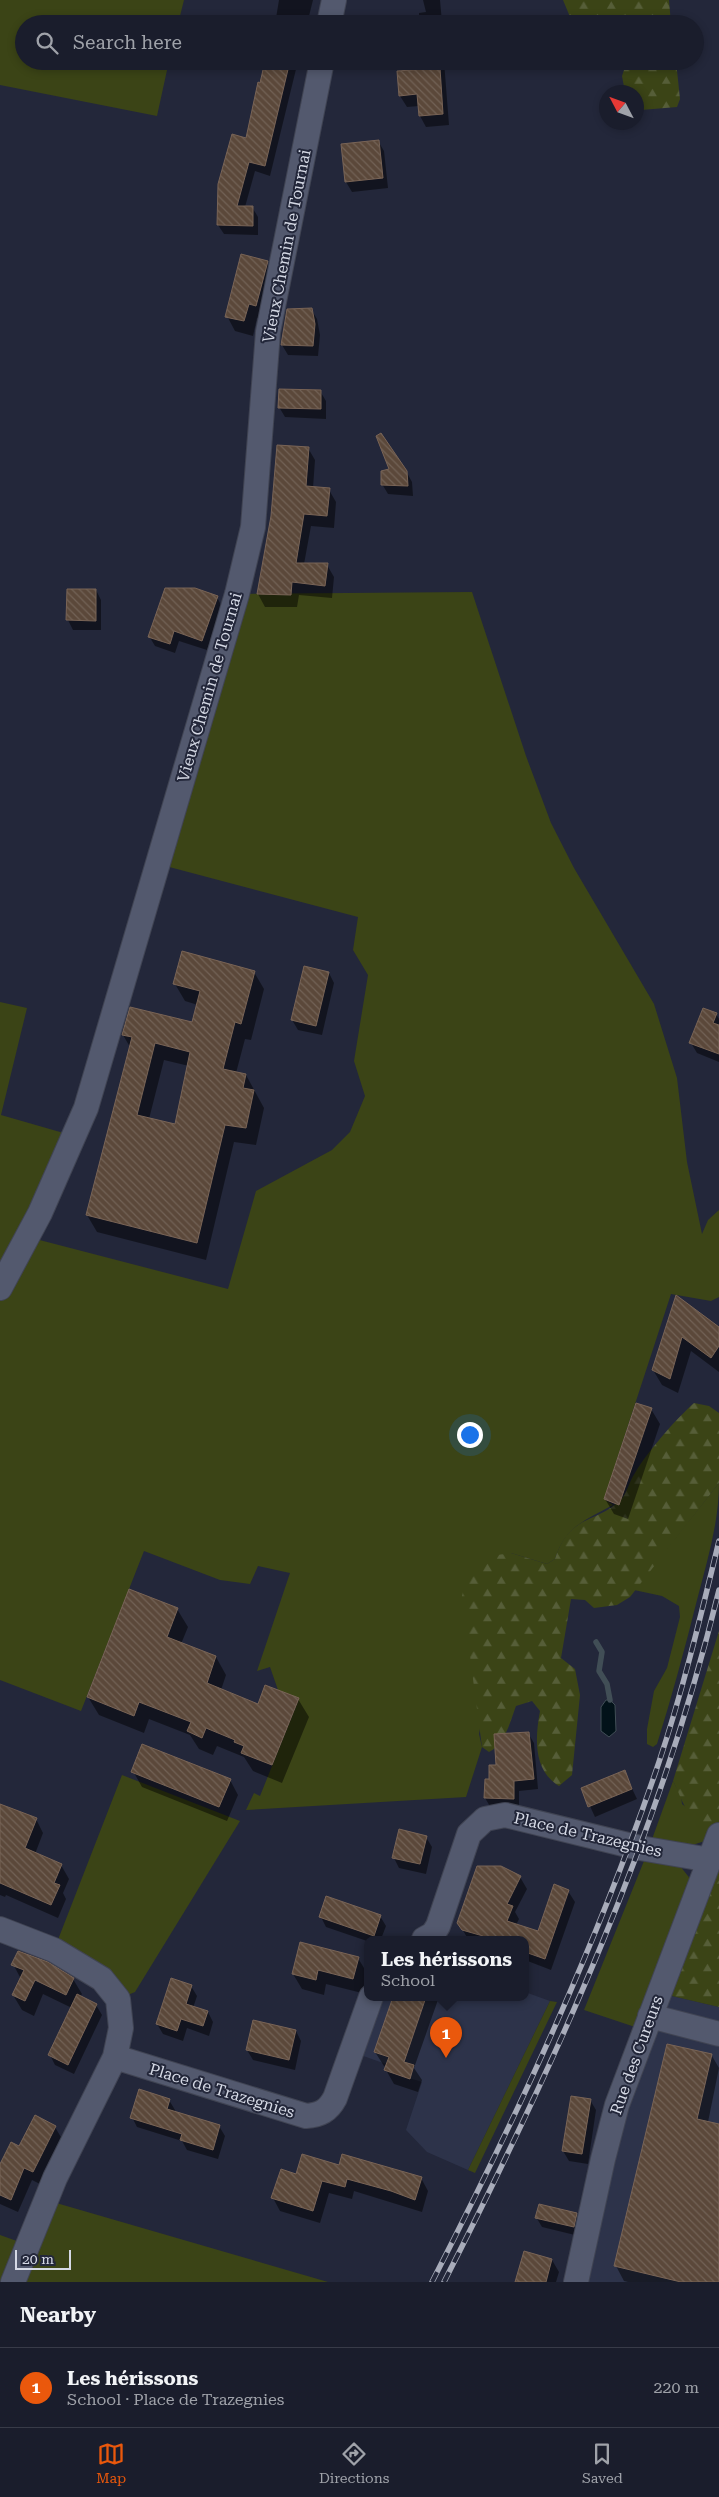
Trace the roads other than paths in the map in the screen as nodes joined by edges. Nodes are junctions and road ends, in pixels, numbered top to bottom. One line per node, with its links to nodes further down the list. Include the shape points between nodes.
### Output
1 (334, 0): 2 (street)
2 (331, 15)
3 (320, 70): 4 (street, Vieux Chemin de Tournai, via 268,332 253,527 237,594 86,1108 40,1213)
4 (0, 1288)
5 (719, 1835): 6 (street, Rue des Cureurs)
6 (710, 1860): 8 (street, Place de Trazegnies, via 495,1816 476,1826 469,1834 438,1926); 10 (street, Rue des Cureurs)
7 (0, 1929): 12 (street, via 54,1950 87,1968 111,1988 118,1999 121,2028)
8 (429, 1936)
9 (370, 2001): 12 (street, Place de Trazegnies, via 336,2098 324,2112 315,2115 306,2116)
10 (650, 2016): 11 (street); 14 (street, Rue des Cureurs, via 615,2113)
11 (719, 2034)
12 (115, 2056): 13 (street, via 55,2178)
13 (13, 2282)
14 (576, 2282)

